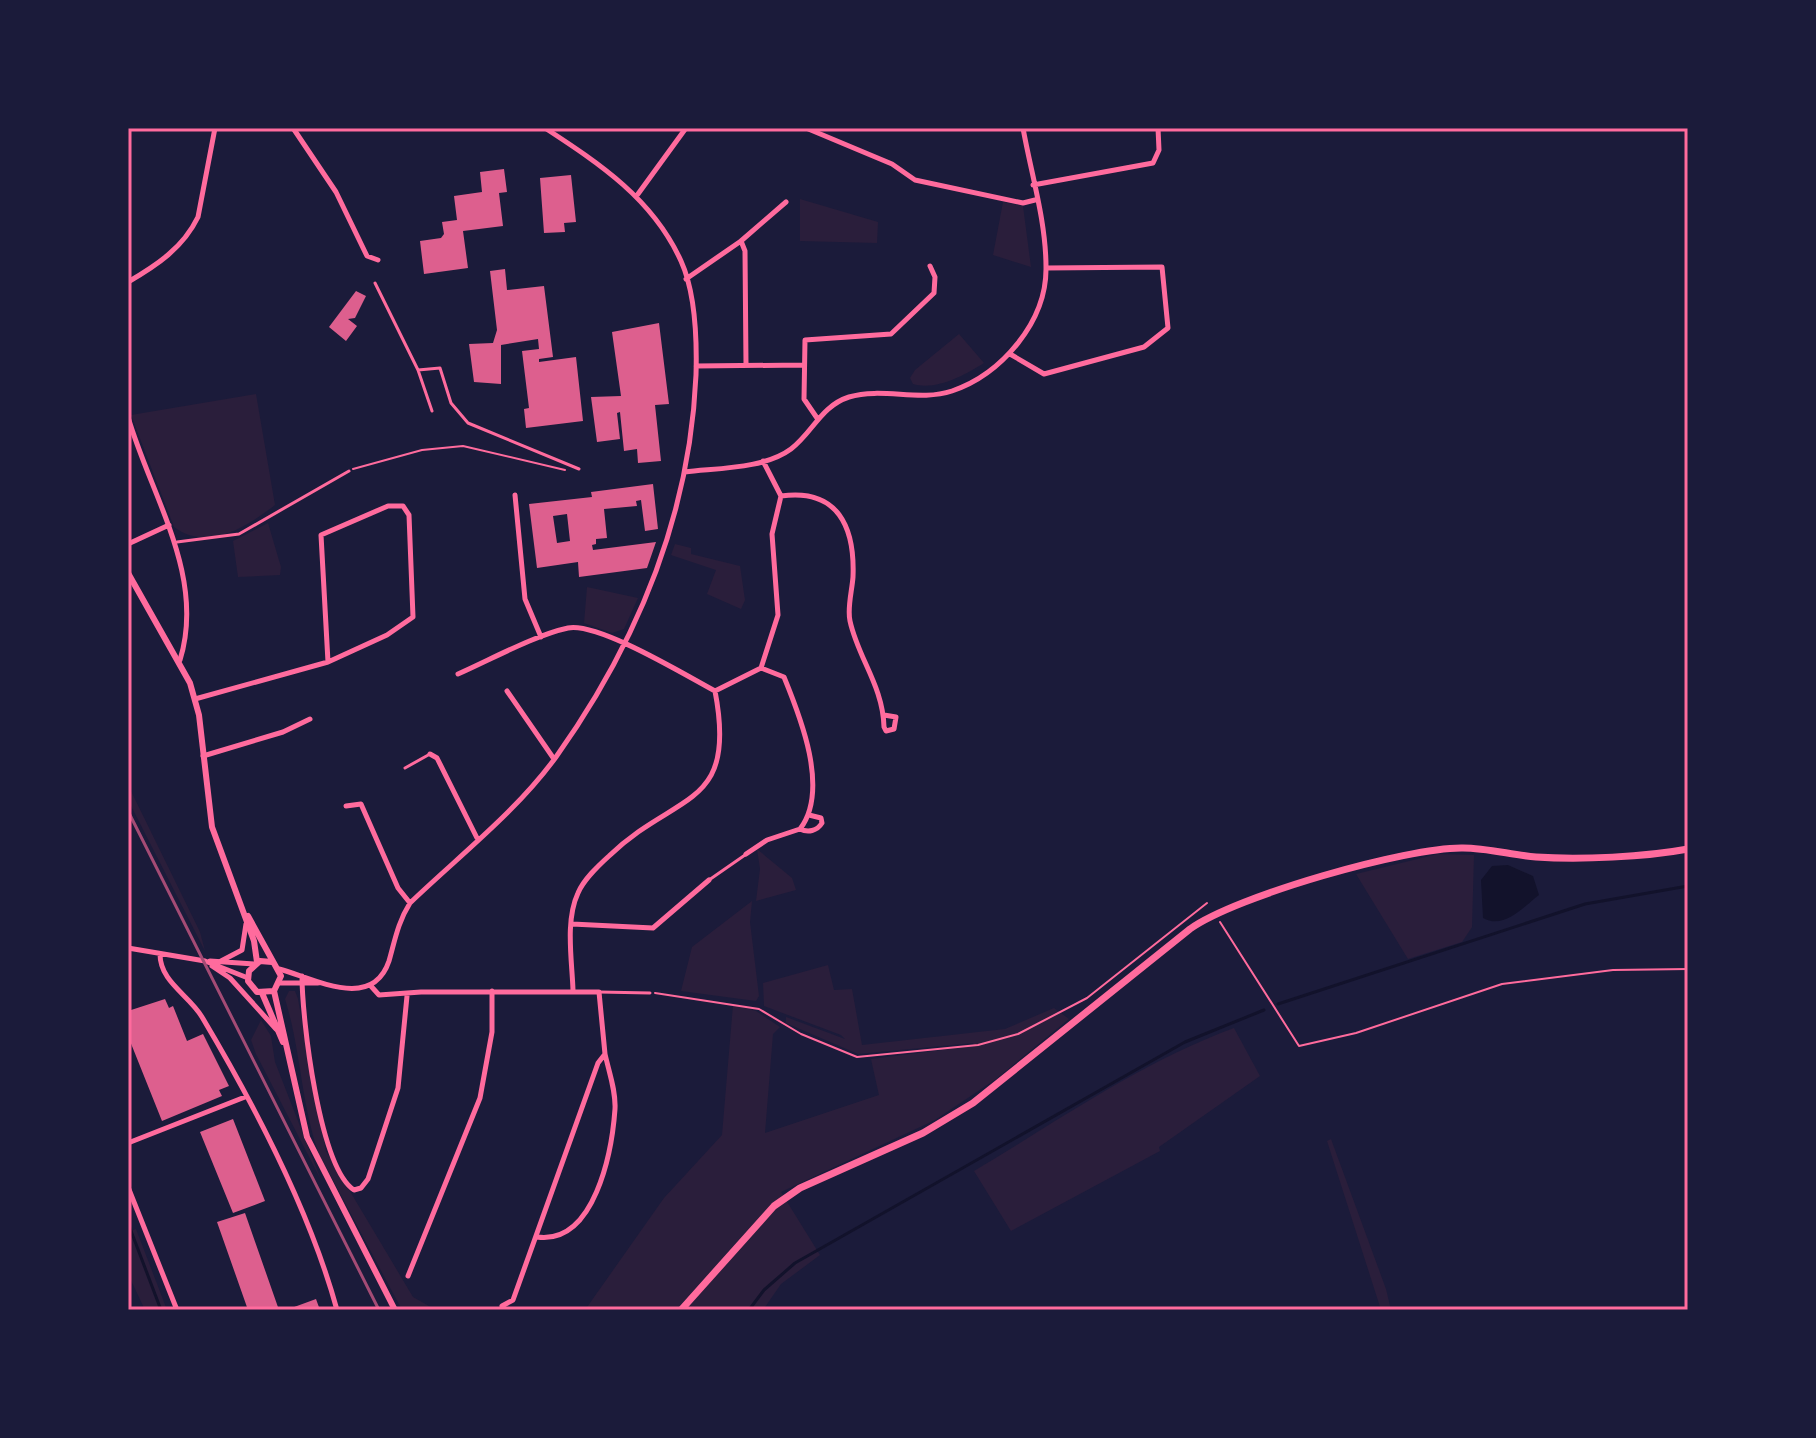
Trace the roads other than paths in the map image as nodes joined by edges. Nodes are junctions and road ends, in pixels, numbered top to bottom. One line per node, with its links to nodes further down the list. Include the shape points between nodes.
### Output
1 (215, 128): 17 (street, via 192,230 159,264)
2 (293, 128): 13 (street, via 336,192 367,256)
3 (545, 128): 9 (street)
4 (686, 128): 9 (street)
5 (806, 128): 10 (street, via 892,164 915,180 1023,203)
6 (1023, 128): 8 (street)
7 (1158, 128): 8 (street, via 1159,150 1153,163)
8 (1033, 185): 10 (street)
9 (638, 194): 16 (street, via 682,263)
10 (1035, 200): 15 (street)
11 (786, 202): 12 (street)
12 (741, 241): 16 (street); 20 (street)
13 (378, 260)
14 (930, 266): 21 (street, via 934,293 891,334 807,338)
15 (1046, 268): 19 (street, via 1034,316); 19 (street, via 1162,267 1168,328 1144,347 1044,374)
16 (686, 279): 22 (street)
17 (128, 282)
18 (375, 283): 23 (lane)
19 (1010, 354): 26 (street, via 950,392 859,395 834,404)
20 (746, 364): 21 (street); 22 (street)
21 (803, 365): 26 (street, via 804,399)
22 (696, 366): 30 (street)
23 (418, 370): 24 (lane); 28 (lane, via 440,368 451,403 468,423)
24 (432, 411)
25 (128, 417): 33 (street)
26 (817, 418): 27 (street, via 788,451)
27 (763, 461): 30 (street); 32 (street)
28 (578, 468)
29 (349, 471): 34 (lane, via 239,534)
30 (685, 472): 38 (street, via 661,565)
31 (515, 495): 37 (street, via 525,599)
32 (781, 496): 41 (street, via 772,534 778,615); 46 (street, via 805,495 832,506 846,522 853,574 849,619)
33 (169, 525): 34 (street); 35 (street)
34 (177, 542): 39 (street, via 188,633)
35 (128, 544)
36 (128, 573): 39 (street)
37 (541, 637): 38 (street, via 578,628); 42 (street)
38 (625, 644): 44 (street); 50 (street)
39 (180, 660): 45 (street)
40 (328, 662): 40 (street, via 413,617 409,515 403,506 388,506 321,535); 45 (street)
41 (761, 668): 44 (street); 53 (street, via 784,677 805,730 810,749)
42 (458, 674)
43 (507, 691): 50 (street)
44 (715, 691): 62 (street, via 722,726 715,772 687,804 628,837 599,865 579,890)
45 (195, 699): 49 (street)
46 (884, 715)
47 (310, 719): 49 (street)
48 (430, 754): 51 (lane); 55 (street, via 437,758)
49 (203, 756): 59 (street, via 212,827)
50 (554, 759): 55 (street, via 517,803)
51 (405, 768)
52 (346, 806): 60 (street, via 361,804 398,888)
53 (809, 815): 54 (street); 54 (street, via 822,823 816,830)
54 (800, 829): 57 (street, via 758,844)
55 (477, 838): 60 (street)
56 (1688, 849): 93 (main road, via 1539,857 1463,848 1428,851 1214,913 973,1103 923,1133 800,1188 774,1206)
57 (746, 854): 58 (lane)
58 (709, 880): 62 (street, via 653,928)
59 (237, 896): 61 (street); 67 (street)
60 (410, 903): 73 (street, via 384,972)
61 (246, 923): 66 (street, via 242,950); 68 (street)
62 (572, 924): 74 (street)
63 (128, 948): 64 (street)
64 (160, 954): 65 (street); 84 (street, via 166,976 202,1016)
65 (205, 961): 66 (street); 70 (street); 81 (street, via 230,978)
66 (221, 961): 68 (street)
67 (272, 962): 68 (street); 69 (street)
68 (255, 963): 70 (street)
69 (279, 969): 71 (street); 72 (street)
70 (248, 978): 78 (street)
71 (302, 980): 72 (street); 73 (street, via 344,989); 80 (street, via 326,1142 354,1190 361,1188 382,1143 398,1088)
72 (280, 983): 75 (street)
73 (370, 985): 80 (street, via 379,995)
74 (573, 990): 76 (street); 77 (street)
75 (274, 991): 78 (street); 83 (street)
76 (492, 991): 80 (street); 88 (street, via 492,1032 480,1098)
77 (599, 992): 79 (lane); 82 (street)
78 (262, 993): 81 (street)
79 (650, 993)
80 (407, 996)
81 (280, 1034): 83 (street)
82 (605, 1054): 87 (street); 87 (street, via 615,1107 603,1179 590,1208 572,1226 548,1238)
83 (289, 1061): 92 (street, via 316,1159)
84 (245, 1097): 85 (street); 91 (street, via 297,1198)
85 (128, 1143)
86 (128, 1187): 90 (street)
87 (537, 1237): 89 (street, via 513,1300)
88 (408, 1276)
89 (502, 1306)
90 (177, 1310)
91 (337, 1310)
92 (395, 1310)
93 (681, 1310)

